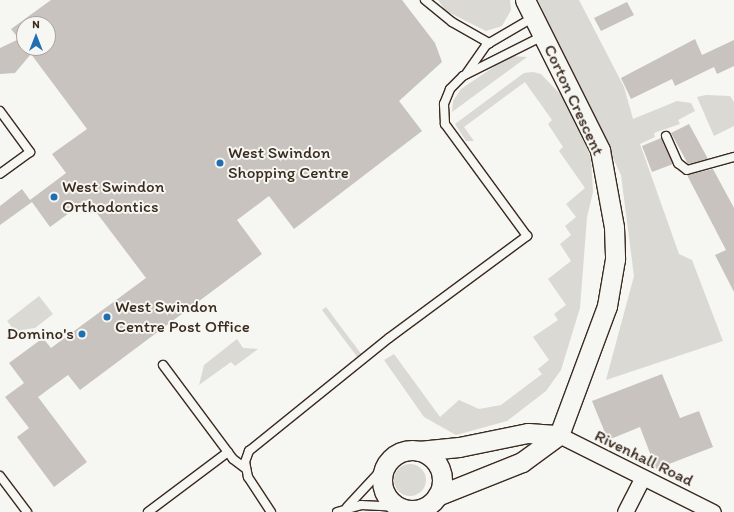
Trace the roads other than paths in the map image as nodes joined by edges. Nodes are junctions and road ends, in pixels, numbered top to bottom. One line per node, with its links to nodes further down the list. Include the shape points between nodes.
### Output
1 (425, 0): 4 (lane)
2 (435, 0): 4 (lane)
3 (525, 0): 5 (street, Corton Crescent)
4 (434, 9): 7 (lane)
5 (534, 17): 6 (street, Corton Crescent); 7 (lane)
6 (544, 35): 8 (lane); 14 (street, Corton Crescent, via 600,150 614,227 615,258 607,306)
7 (490, 43): 8 (lane, via 474,58)
8 (466, 74): 18 (lane, via 447,95 445,124 527,236 255,444 246,456)
9 (0, 111): 12 (lane, via 30,152)
10 (666, 136): 11 (lane, via 678,164 687,170)
11 (734, 157)
12 (0, 174)
13 (163, 365): 16 (lane)
14 (559, 435): 15 (street, via 528,433 459,447); 20 (street, Rivenhall Road); 21 (street, via 522,462)
15 (419, 450): 17 (street, via 399,452); 21 (street, via 435,461 440,469 441,485)
16 (228, 452): 18 (lane); 25 (lane)
17 (385, 466): 22 (lane); 23 (street, via 383,490)
18 (245, 468): 26 (lane)
19 (0, 476): 24 (lane)
20 (642, 479): 28 (street); 29 (street, Rivenhall Road)
21 (435, 503): 23 (street)
22 (347, 508): 23 (lane, via 378,504); 27 (lane)
23 (408, 510)
24 (27, 512)
25 (148, 512)
26 (271, 512)
27 (337, 512)
28 (625, 512)
29 (713, 512)

